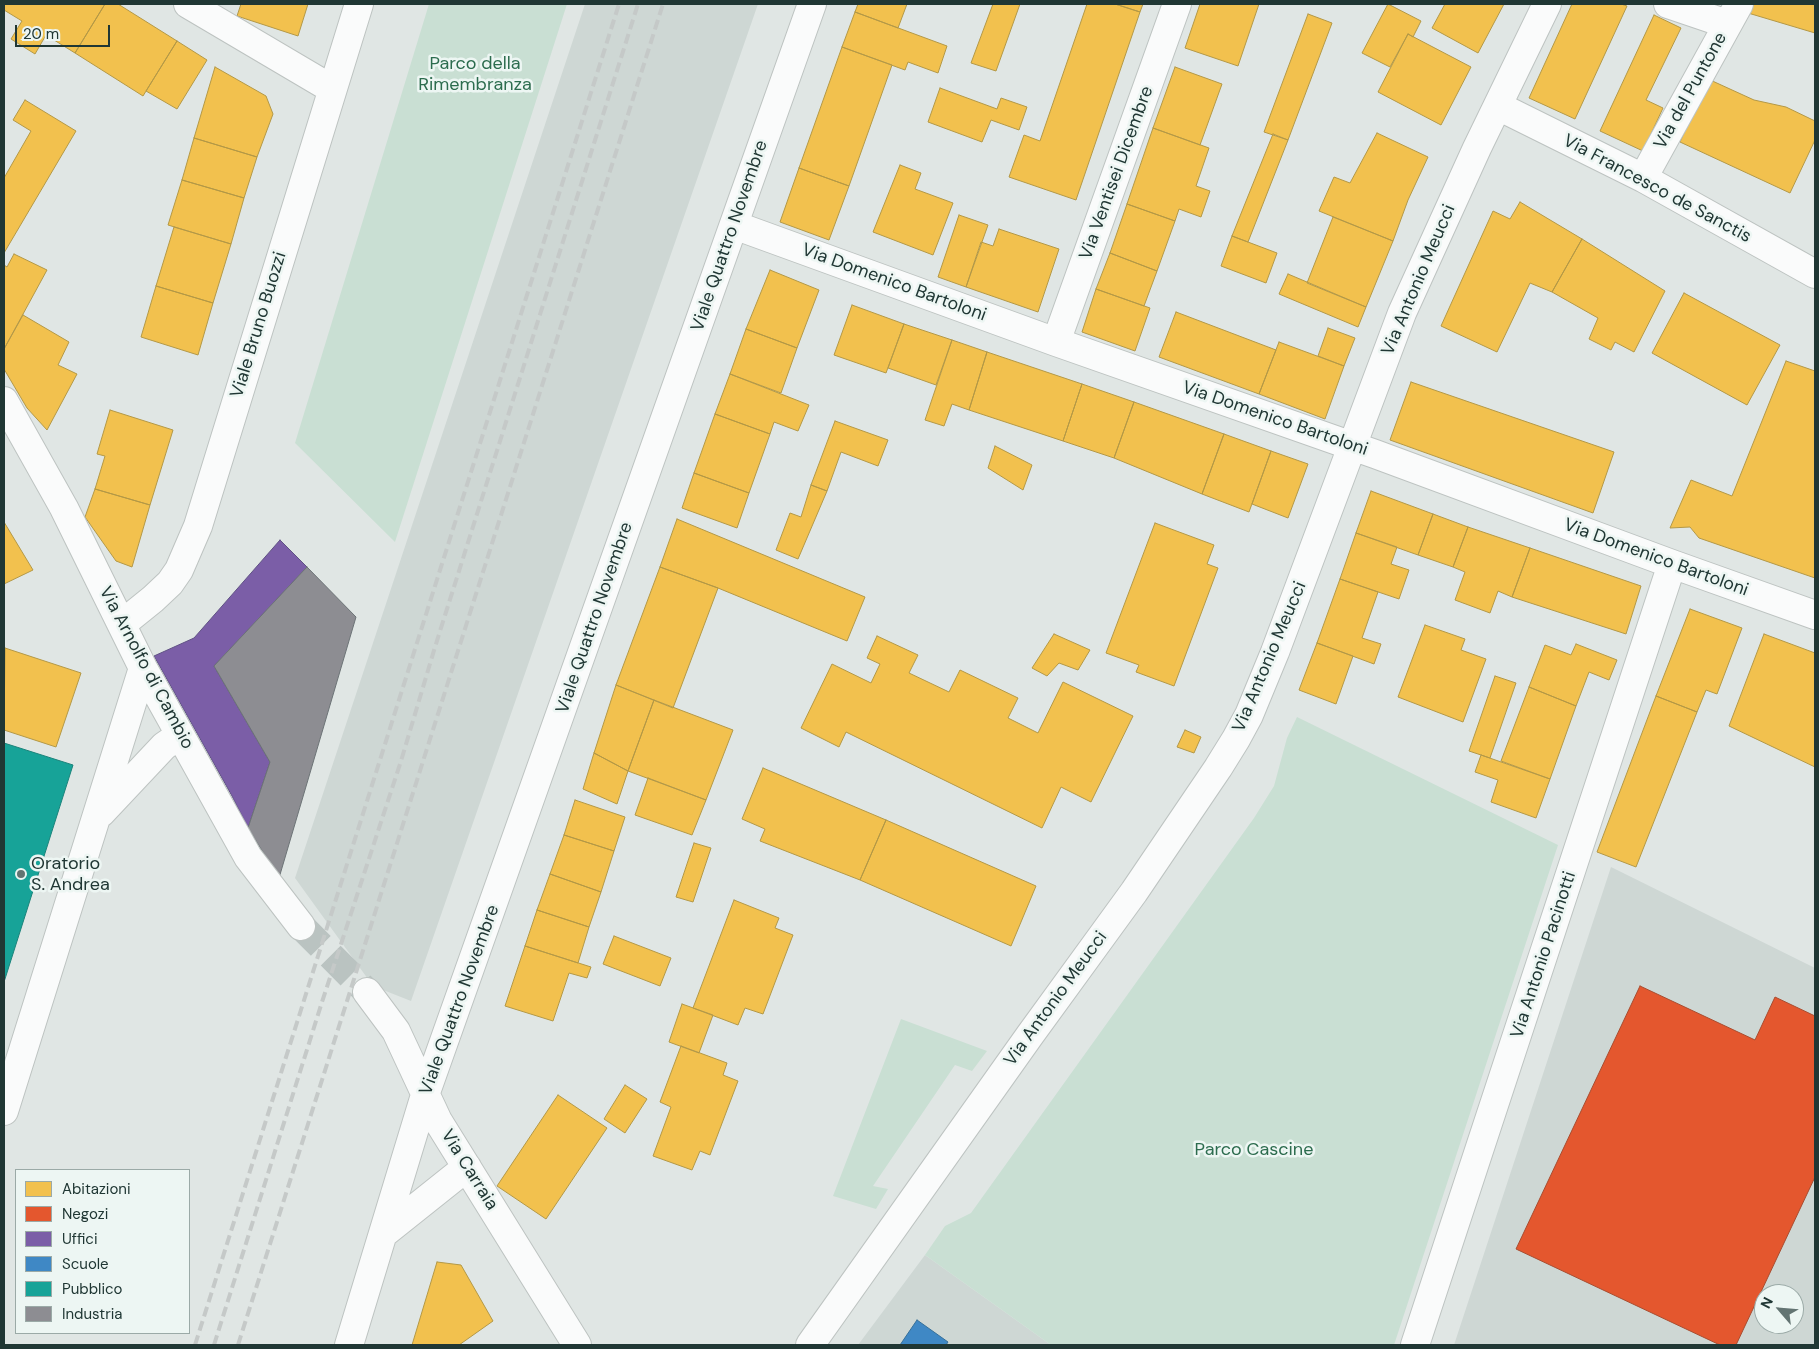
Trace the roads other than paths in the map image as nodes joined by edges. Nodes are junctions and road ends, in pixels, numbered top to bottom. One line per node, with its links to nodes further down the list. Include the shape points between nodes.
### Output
1 (188, 4): 8 (street)
2 (359, 4): 8 (street, Viale Bruno Buozzi)
3 (812, 4): 11 (street, Viale Quattro Novembre)
4 (1177, 4): 13 (street, Via Ventisei Dicembre)
5 (1547, 4): 9 (street, Via Antonio Meucci)
6 (1668, 4): 7 (street)
7 (1733, 14): 10 (street, Via del Puntone)
8 (332, 89): 18 (street, Viale Bruno Buozzi, via 198,526 170,583)
9 (1498, 106): 10 (street, Via Francesco de Sanctis); 15 (street, Via Antonio Meucci, via 1402,313)
10 (1643, 178): 12 (street, Via Francesco de Sanctis)
11 (734, 225): 13 (street, Via Domenico Bartoloni); 24 (street, Viale Quattro Novembre)
12 (1815, 274)
13 (1056, 342): 15 (street, Via Domenico Bartoloni)
14 (4, 401): 18 (street, Via Arnolfo di Cambio, via 64,508)
15 (1353, 446): 16 (street, Via Domenico Bartoloni); 30 (street, Via Antonio Meucci, via 1263,682 1218,768 1134,892)
16 (1672, 564): 17 (street, Via Domenico Bartoloni); 31 (street, Via Antonio Pacinotti)
17 (1815, 615)
18 (122, 624): 19 (street, Via Arnolfo di Cambio)
19 (143, 668): 20 (street, Via Arnolfo di Cambio); 21 (street)
20 (180, 735): 21 (street, via 164,746); 22 (street, Via Arnolfo di Cambio, via 248,857)
21 (97, 818): 25 (street)
22 (301, 926)
23 (367, 992): 24 (street, Via Carraia, via 396,1031)
24 (425, 1095): 26 (street, Via Carraia); 27 (street, Viale Quattro Novembre)
25 (4, 1111)
26 (467, 1167): 27 (street); 29 (street, Via Carraia)
27 (384, 1234): 28 (street, Viale Quattro Novembre)
28 (349, 1345)
29 (577, 1345)
30 (810, 1345)
31 (1415, 1345)

